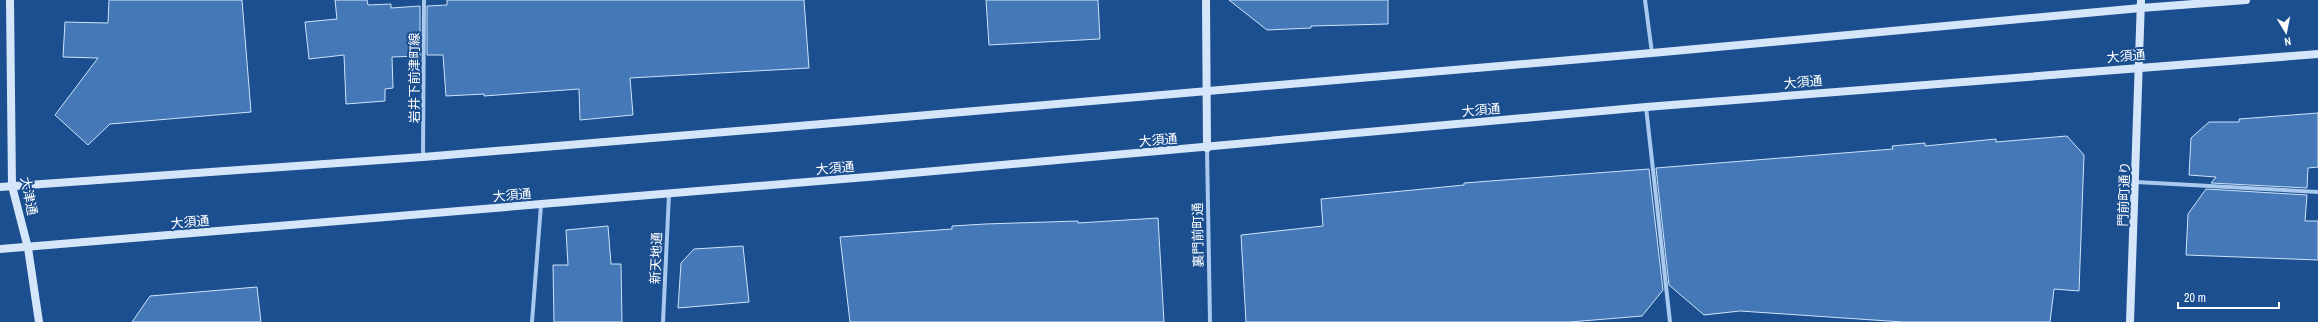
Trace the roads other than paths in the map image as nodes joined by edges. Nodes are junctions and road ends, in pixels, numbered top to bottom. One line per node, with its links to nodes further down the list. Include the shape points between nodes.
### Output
1 (10, 0): 15 (street, 大津通)
2 (424, 0): 13 (street, 岩井下前津町線)
3 (1206, 0): 10 (street)
4 (1646, 0): 7 (street)
5 (2246, 0): 6 (street)
6 (2141, 4): 7 (street); 9 (street, 門前町通り)
7 (1652, 53): 10 (street)
8 (2318, 54): 9 (street, 大須通)
9 (2140, 66): 11 (street, 大須通); 14 (street, 門前町通り)
10 (1207, 91): 12 (street); 13 (street)
11 (1646, 107): 12 (street, 大須通); 26 (street)
12 (1207, 148): 18 (street, 大須通); 25 (street, 裏門前町通)
13 (423, 157): 15 (street)
14 (2136, 182): 17 (street); 27 (street, 門前町通り)
15 (12, 186): 16 (street); 20 (street, 大津通)
16 (0, 187)
17 (2318, 192)
18 (669, 194): 19 (street, 大須通); 24 (street, 新天地通)
19 (541, 205): 20 (street, 大須通); 23 (street)
20 (28, 248): 21 (street, 大須通); 22 (street, 大津通)
21 (0, 249)
22 (39, 322)
23 (532, 322)
24 (663, 322)
25 (1210, 322)
26 (1670, 322)
27 (2130, 322)

